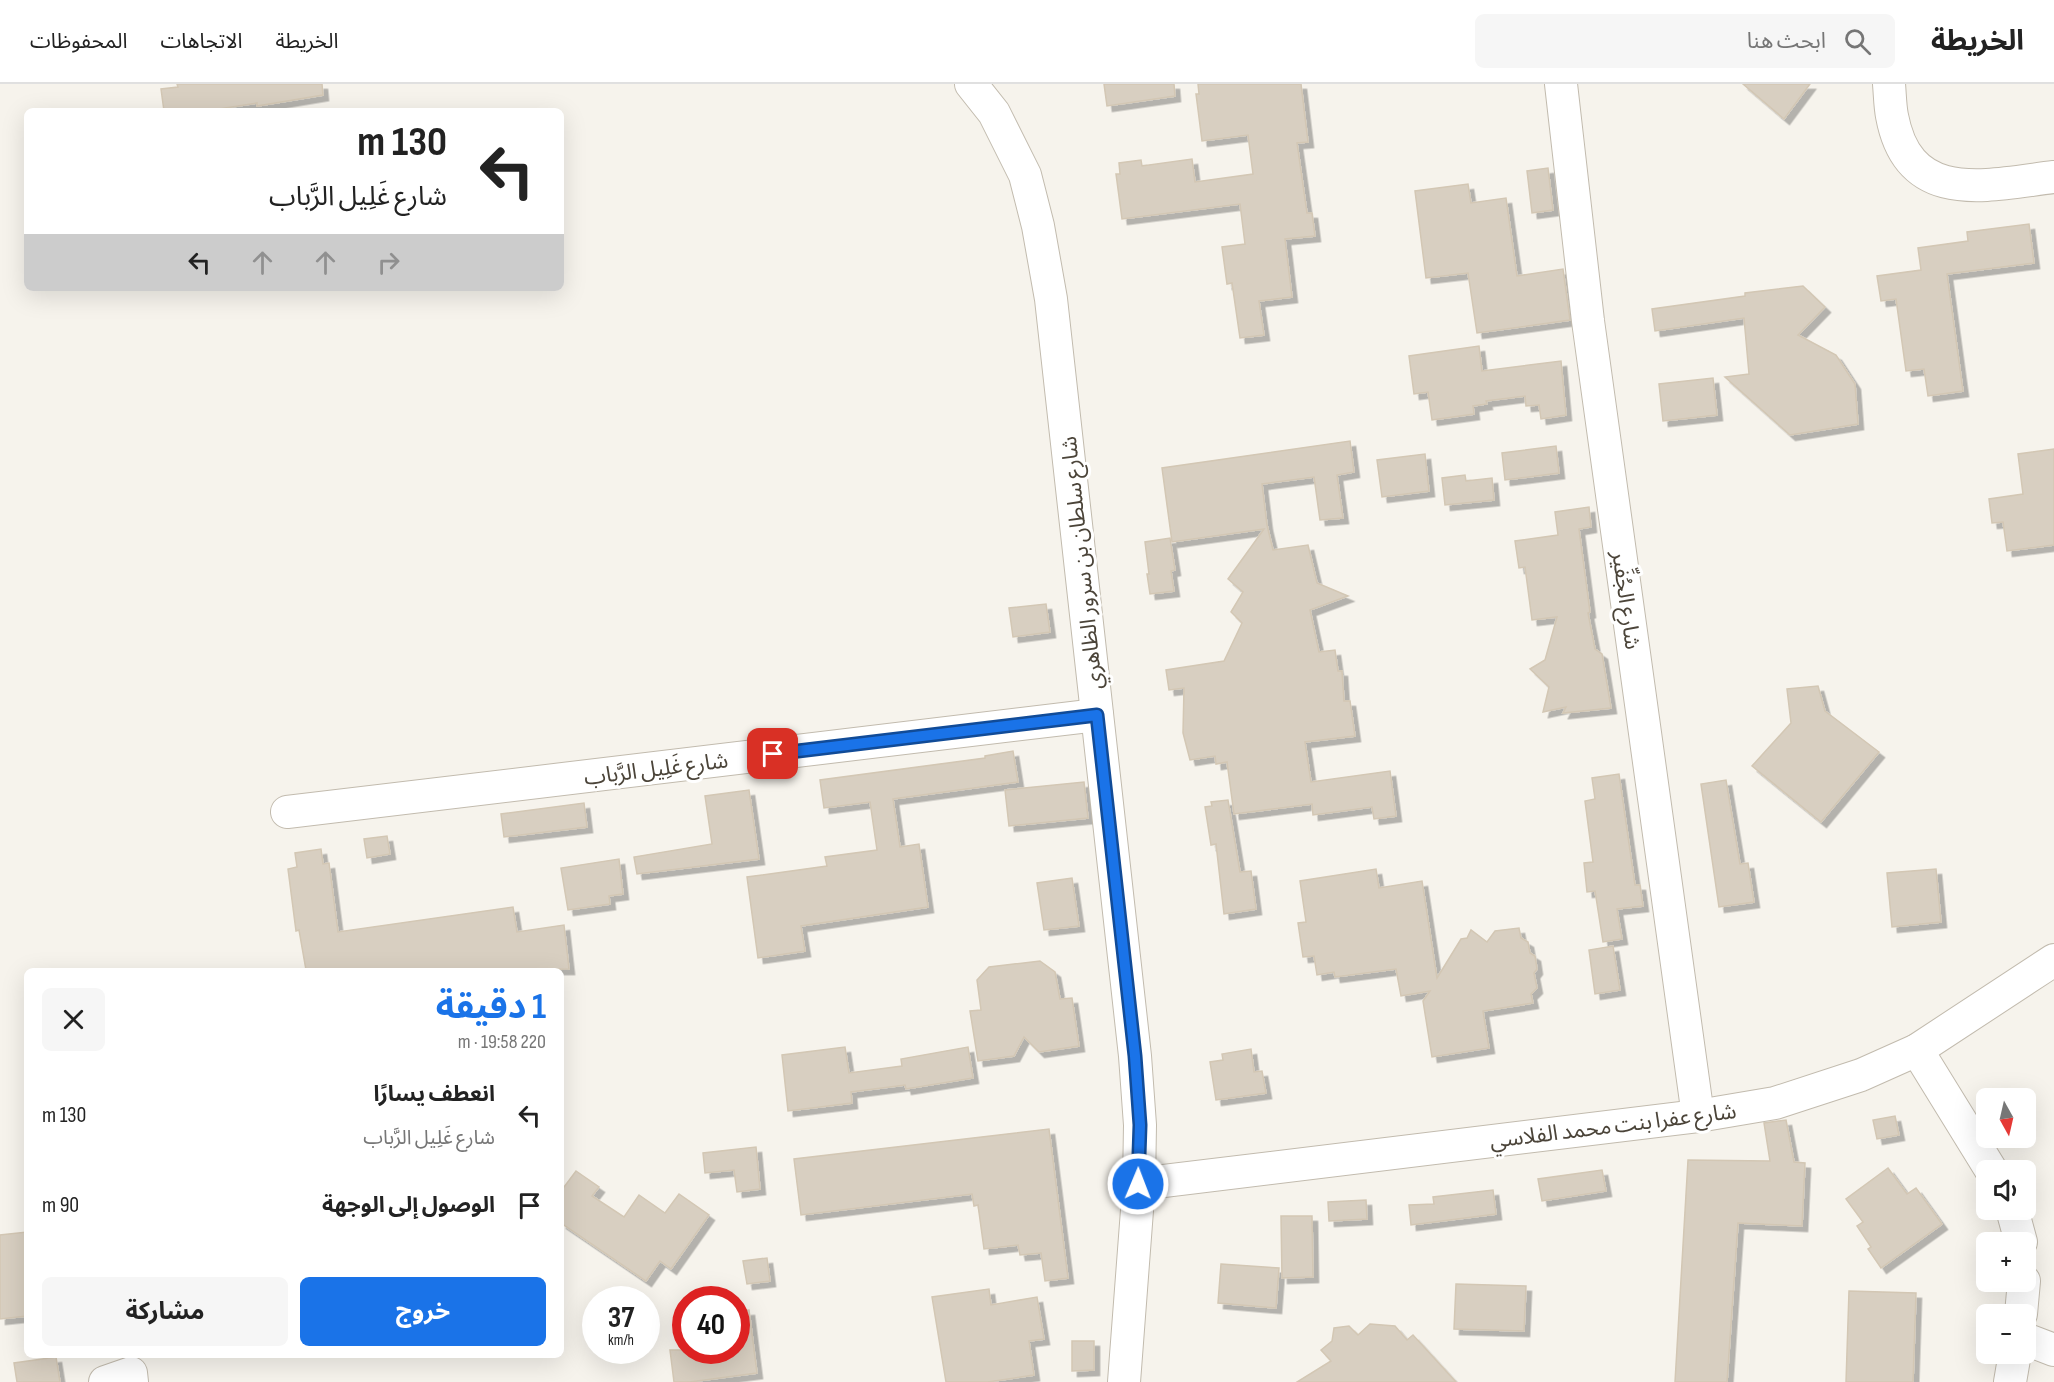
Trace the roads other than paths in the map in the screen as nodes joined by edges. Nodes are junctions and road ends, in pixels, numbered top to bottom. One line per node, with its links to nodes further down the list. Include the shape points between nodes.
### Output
1 (971, 84): 5 (street, شارع سلطان بن سرور الظاهري, via 994,113 1025,175 1038,226 1051,299)
2 (1561, 84): 9 (street, شارع الجُفِّير, via 1588,321)
3 (1888, 84): 4 (street, via 1892,118 1901,143 1920,172 1962,186)
4 (2054, 177)
5 (1097, 715): 6 (street, شارع غَلِيل الرَّباب); 11 (street, شارع سلطان بن سرور الظاهري, via 1135,1056 1140,1125)
6 (287, 812)
7 (2054, 960): 8 (street, شارع عفرا بنت محمد الفلاسي)
8 (1917, 1050): 9 (street, شارع عفرا بنت محمد الفلاسي, via 1862,1075 1775,1103); 10 (street)
9 (1698, 1116): 11 (street, شارع عفرا بنت محمد الفلاسي)
10 (1985, 1160)
11 (1138, 1184): 17 (street, شارع سلطان بن سرور الظاهري)
12 (2036, 1343): 13 (street)
13 (2054, 1350)
14 (2013, 1364): 18 (street)
15 (105, 1382): 16 (street, via 131,1373)
16 (132, 1382)
17 (1124, 1382)
18 (2010, 1382)

